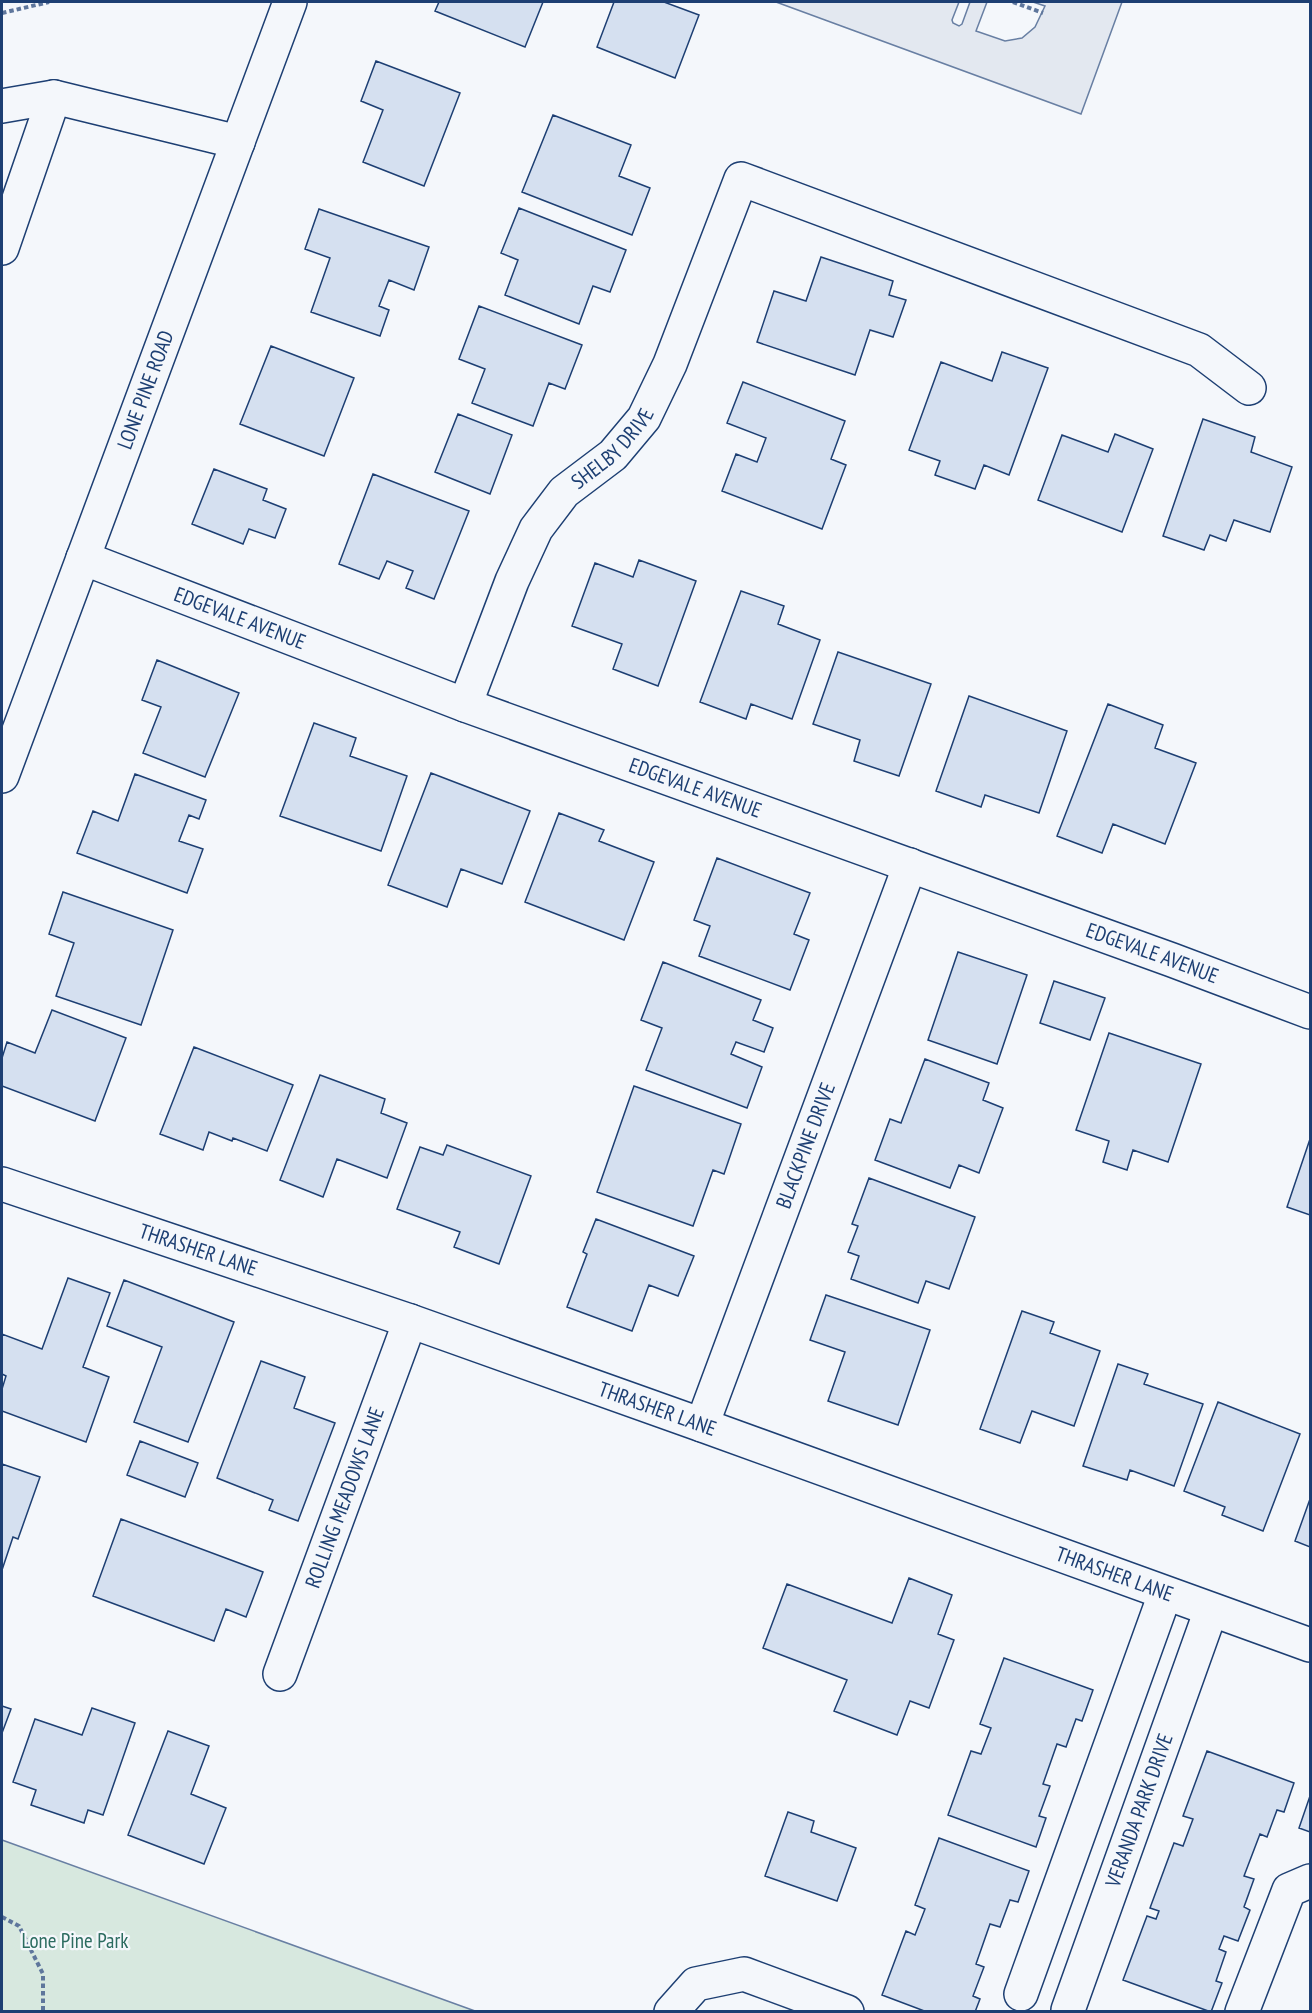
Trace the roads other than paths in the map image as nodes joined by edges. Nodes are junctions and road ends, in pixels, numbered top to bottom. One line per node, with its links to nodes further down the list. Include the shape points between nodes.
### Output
1 (290, 2): 4 (street, LONE PINE ROAD)
2 (54, 97): 3 (street); 4 (street); 5 (street)
3 (2, 106)
4 (238, 142): 7 (street, LONE PINE ROAD)
5 (2, 248)
6 (1249, 388): 8 (street, SHELBY DRIVE, via 1199,350 741,179 670,364 644,418 613,455 564,492 536,529)
7 (83, 558): 8 (street, EDGEVALE AVENUE); 9 (street, LONE PINE ROAD)
8 (465, 705): 10 (street, EDGEVALE AVENUE)
9 (2, 776)
10 (910, 865): 11 (street, EDGEVALE AVENUE); 14 (street, BLACKPINE DRIVE)
11 (1311, 1012)
12 (2, 1184): 13 (street, THRASHER LANE)
13 (410, 1321): 14 (street, THRASHER LANE); 18 (street, ROLLING MEADOWS LANE)
14 (702, 1425): 15 (street, THRASHER LANE)
15 (1165, 1594): 16 (street, THRASHER LANE); 20 (street, VERANDA PARK DRIVE)
16 (1211, 1610): 17 (street, THRASHER LANE); 21 (street, VERANDA PARK DRIVE)
17 (1311, 1645)
18 (280, 1674)
19 (1311, 1881): 24 (street, via 1289,1890)
20 (1018, 2003): 21 (street, VERANDA PARK DRIVE)
21 (1069, 2011)
22 (671, 2012): 23 (street, via 696,1984 744,1974)
23 (848, 2012)
24 (1242, 2012)

